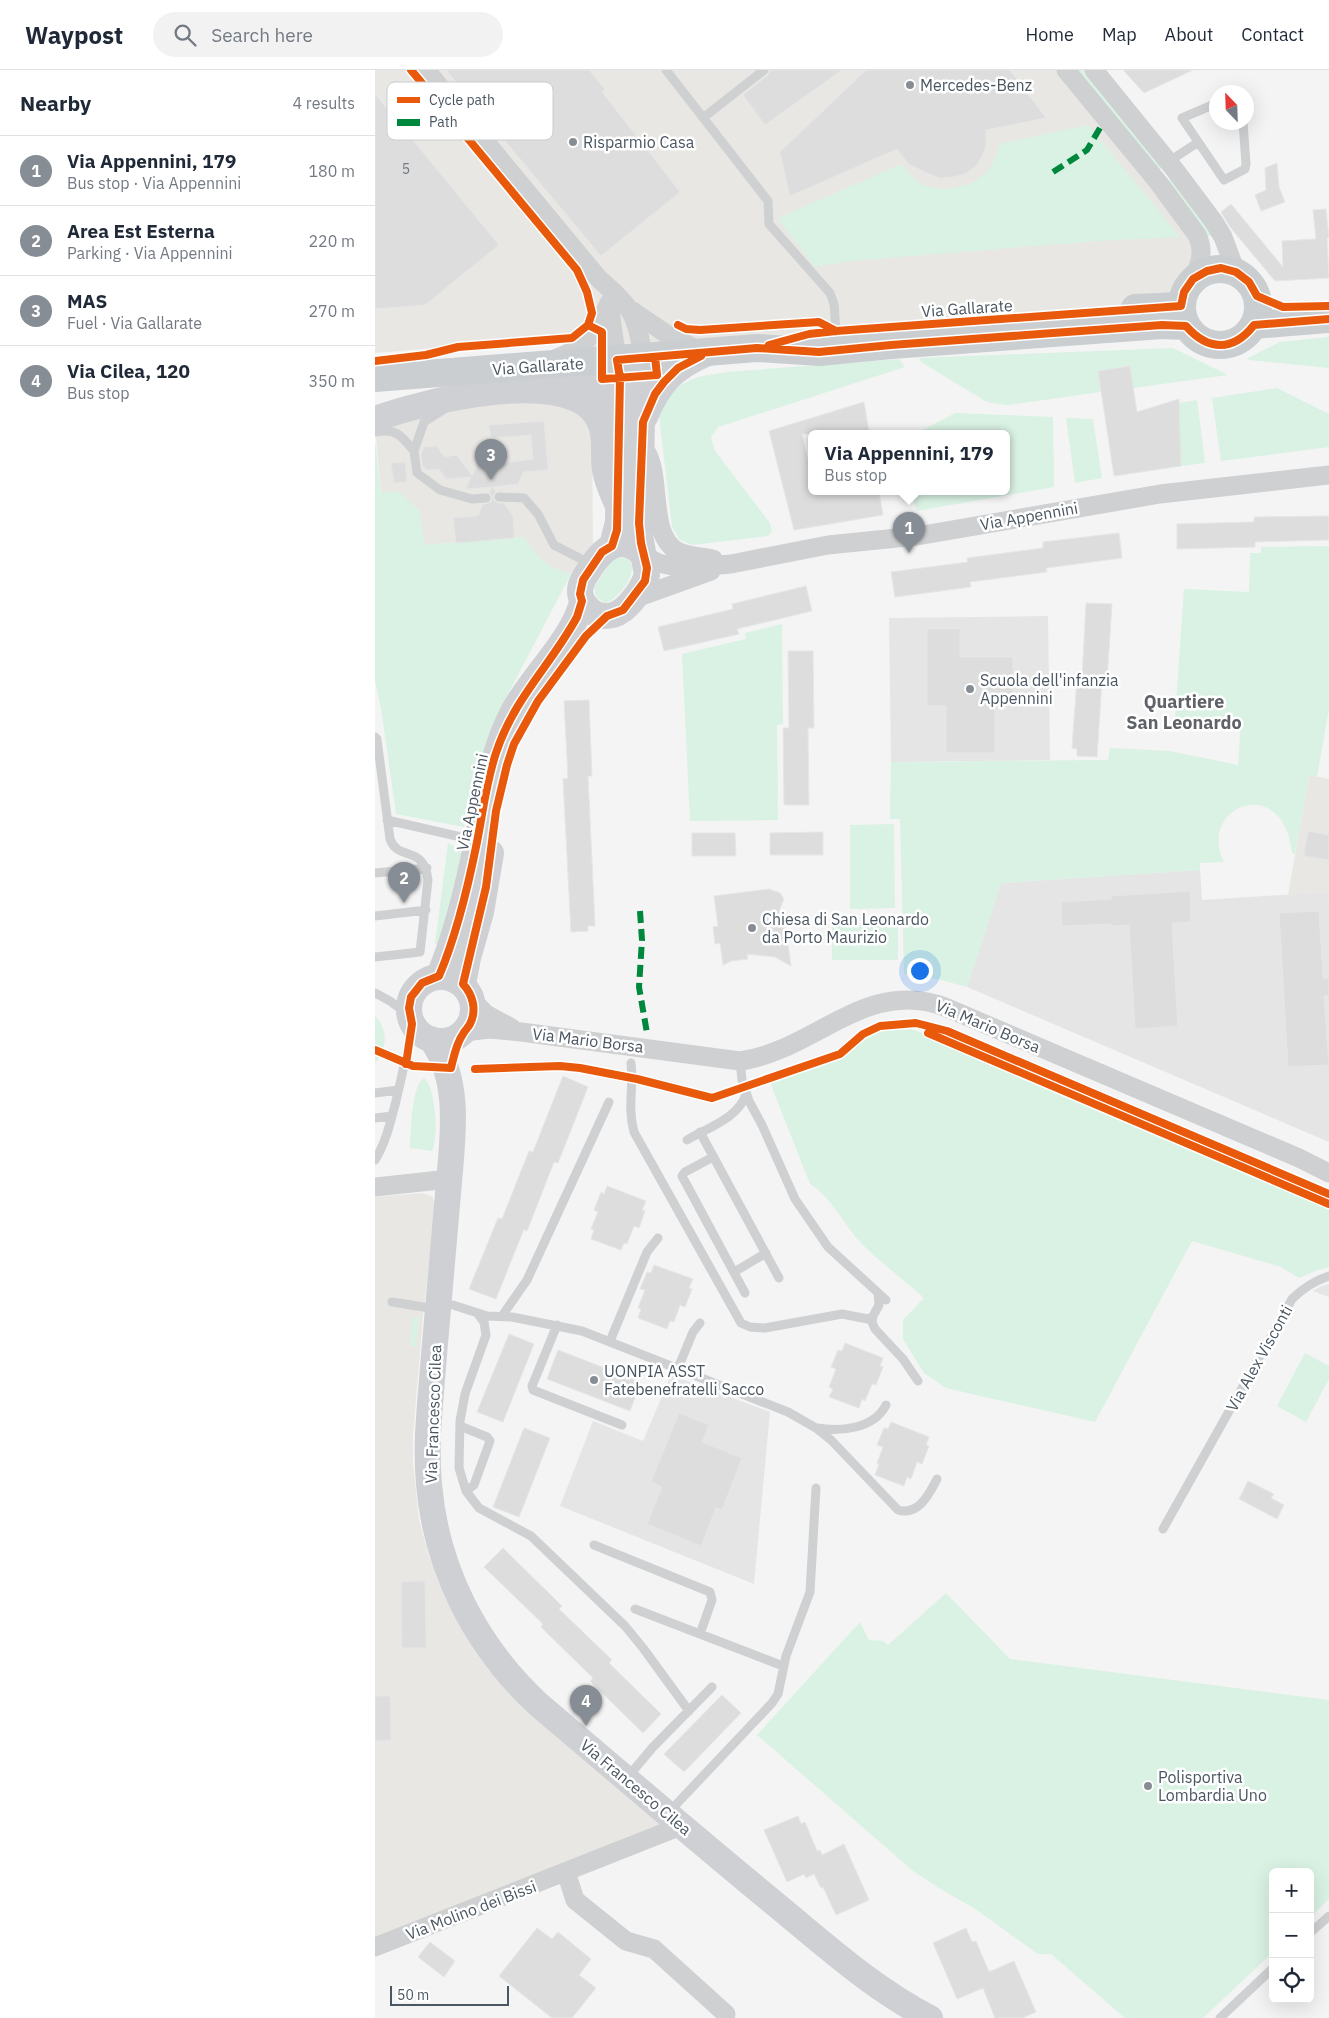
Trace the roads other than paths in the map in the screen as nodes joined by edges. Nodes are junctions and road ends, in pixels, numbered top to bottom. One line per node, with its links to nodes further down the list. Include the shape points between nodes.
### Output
1 (426, 70): 6 (street)
2 (666, 70): 8 (lane)
3 (764, 70): 8 (lane)
4 (1066, 70): 13 (street)
5 (1094, 70): 12 (street)
6 (436, 82)
7 (1209, 106): 11 (lane, via 1182,118)
8 (703, 118): 24 (lane, via 767,202 769,224 830,293 834,304)
9 (1244, 130): 11 (lane, via 1245,169 1224,180)
10 (484, 140): 15 (street)
11 (1197, 143): 12 (lane)
12 (1172, 166): 13 (lane); 14 (street, via 1218,229)
13 (1158, 182): 16 (street, via 1201,243 1201,262)
14 (1236, 272): 16 (main road, via 1221,268); 17 (main road, via 1249,282)
15 (599, 279): 18 (street); 20 (street)
16 (1193, 280): 21 (main road, via 1184,292)
17 (1257, 296): 19 (main road, via 1283,307); 23 (main road)
18 (609, 303): 27 (street); 28 (street, via 589,339 564,356)
19 (1329, 306)
20 (630, 309): 26 (street, via 680,342); 27 (street, via 639,331)
21 (1184, 316): 23 (main road, via 1196,338 1210,344 1225,345 1237,341); 24 (main road, Via Gallarate); 25 (main road, Via Gallarate, via 1152,326 819,352)
22 (1329, 319): 23 (main road)
23 (1254, 325)
24 (835, 331): 25 (main road, Via Gallarate, via 809,334)
25 (757, 348): 26 (main road, Via Gallarate)
26 (707, 353): 27 (main road, Via Gallarate); 33 (street, Via Appennini, via 678,368 664,382)
27 (630, 359): 28 (main road, Via Gallarate); 33 (street, Via Appennini, via 620,378)
28 (537, 366): 30 (main road, Via Gallarate); 33 (street, Via Appennini, via 578,376 597,385)
29 (375, 378): 30 (main road)
30 (473, 383): 31 (main road, via 415,385); 32 (street, via 435,402); 35 (lane, via 424,422); 39 (street, via 562,394 583,402 601,423 604,469)
31 (375, 398)
32 (375, 419)
33 (635, 431): 39 (street, Via Appennini); 41 (street, Via Appennini); 42 (street, Via Appennini, via 650,458 659,523 667,543 684,554)
34 (375, 432): 35 (lane, via 388,430 403,438)
35 (413, 451): 38 (lane, via 417,473 440,490 472,499)
36 (1329, 475): 42 (street, Via Appennini, via 1160,494 917,536 828,545)
37 (499, 497): 43 (lane, via 524,498 538,514 554,545)
38 (486, 498)
39 (618, 506): 40 (street, Via Appennini, via 617,530)
40 (612, 546): 41 (street, Via Appennini, via 630,545); 43 (street, Via Appennini, via 602,552)
41 (643, 555): 42 (street, Via Appennini, via 658,563 682,568); 44 (street, Via Appennini, via 647,575)
42 (731, 564): 44 (street, Via Appennini)
43 (592, 565): 45 (street, Via Appennini, via 580,587)
44 (633, 599): 46 (street, Via Appennini, via 623,610)
45 (582, 601): 46 (street, via 594,613); 49 (street, Via Appennini, via 573,626 529,687 504,732 489,776)
46 (607, 616): 55 (street, Via Appennini, via 586,636 555,676 537,701 514,744 496,811 486,887)
47 (375, 737): 48 (lane)
48 (387, 820): 49 (lane); 50 (lane, via 395,848 421,860)
49 (477, 840): 55 (street, Via Appennini, via 449,952)
50 (427, 868): 51 (lane); 52 (lane)
51 (375, 873)
52 (425, 910): 53 (lane); 54 (lane, via 419,952)
53 (375, 916)
54 (375, 957)
55 (458, 987): 57 (street, via 427,980 413,992 409,1008); 58 (street, Via Mario Borsa, via 493,1019); 59 (street, via 473,1015)
56 (375, 993): 57 (lane, Via Francesco Cilea, via 390,1001)
57 (418, 1026): 59 (street, via 445,1041); 62 (street, Via Francesco Cilea, via 441,1054); 63 (lane)
58 (521, 1032): 59 (street, Via Mario Borsa, via 490,1029); 60 (street, Via Mario Borsa)
59 (463, 1033): 62 (street, Via Francesco Cilea)
60 (740, 1061): 65 (lane); 73 (street, Via Mario Borsa, via 793,1044 853,1012 878,1003 921,1000 945,1007)
61 (631, 1063): 91 (lane, via 633,1078 629,1105 634,1132 741,1323 765,1328 832,1315 866,1319)
62 (449, 1080): 77 (street, Via Francesco Cilea, via 452,1128)
63 (398, 1090): 64 (lane); 67 (lane)
64 (375, 1093)
65 (746, 1094): 69 (lane, via 736,1112); 84 (lane, via 787,1184 805,1215 828,1247)
66 (609, 1102): 90 (lane, via 527,1280)
67 (392, 1116): 68 (lane); 71 (lane)
68 (375, 1118)
69 (700, 1132): 70 (lane); 72 (lane)
70 (687, 1140)
71 (379, 1143): 74 (lane)
72 (713, 1157): 80 (lane); 81 (lane, via 683,1176)
73 (1299, 1158): 75 (street, Via Mario Borsa); 76 (street, Via Mario Borsa)
74 (375, 1160)
75 (1329, 1164)
76 (1329, 1173)
77 (449, 1179): 78 (street); 88 (street, Via Francesco Cilea)
78 (375, 1187)
79 (657, 1238): 94 (lane, via 647,1252)
80 (766, 1253): 81 (lane); 83 (lane)
81 (734, 1272): 85 (lane)
82 (1329, 1276): 104 (lane, Via Alex Visconti, via 1316,1280 1292,1299)
83 (779, 1278)
84 (878, 1292): 86 (lane); 91 (lane, via 879,1305)
85 (745, 1293)
86 (887, 1300)
87 (392, 1302): 88 (lane)
88 (445, 1307): 89 (lane); 111 (street, Via Francesco Cilea, via 429,1419 429,1484 441,1550 451,1580 479,1634 520,1687)
89 (477, 1314): 90 (lane); 98 (lane, via 484,1322 486,1335 465,1394)
90 (502, 1316): 93 (lane)
91 (873, 1316): 96 (lane, via 875,1329 900,1355)
92 (700, 1323): 95 (lane)
93 (557, 1325): 94 (lane); 99 (lane, via 533,1390)
94 (610, 1341): 95 (lane)
95 (678, 1368): 100 (lane, via 787,1412)
96 (918, 1381)
97 (886, 1405): 100 (lane, via 878,1416 864,1424 835,1430)
98 (460, 1426): 103 (lane, via 459,1468); 103 (lane, via 490,1441 474,1485)
99 (622, 1426)
100 (817, 1428): 101 (lane, via 898,1510 917,1508)
101 (937, 1479)
102 (816, 1488): 108 (lane, via 810,1592)
103 (466, 1491): 110 (lane, via 479,1508 531,1536 631,1632)
104 (1163, 1529)
105 (594, 1545): 107 (lane, via 710,1592 712,1600)
106 (635, 1609): 107 (lane)
107 (700, 1634): 108 (lane)
108 (783, 1666): 112 (lane, via 776,1698)
109 (712, 1687): 110 (lane)
110 (689, 1710): 111 (lane)
111 (627, 1778): 112 (street, Via Francesco Cilea)
112 (674, 1820): 113 (street, Via Molino dei Bissi); 119 (street, Via Francesco Cilea, via 837,1955)
113 (566, 1872): 116 (street, Via Molino dei Bissi); 118 (street, via 575,1900 626,1941 654,1948)
114 (1329, 1916): 115 (lane)
115 (1314, 1929)
116 (375, 1947)
117 (1269, 1972): 120 (lane)
118 (726, 2014)
119 (930, 2018)
120 (1220, 2018)

